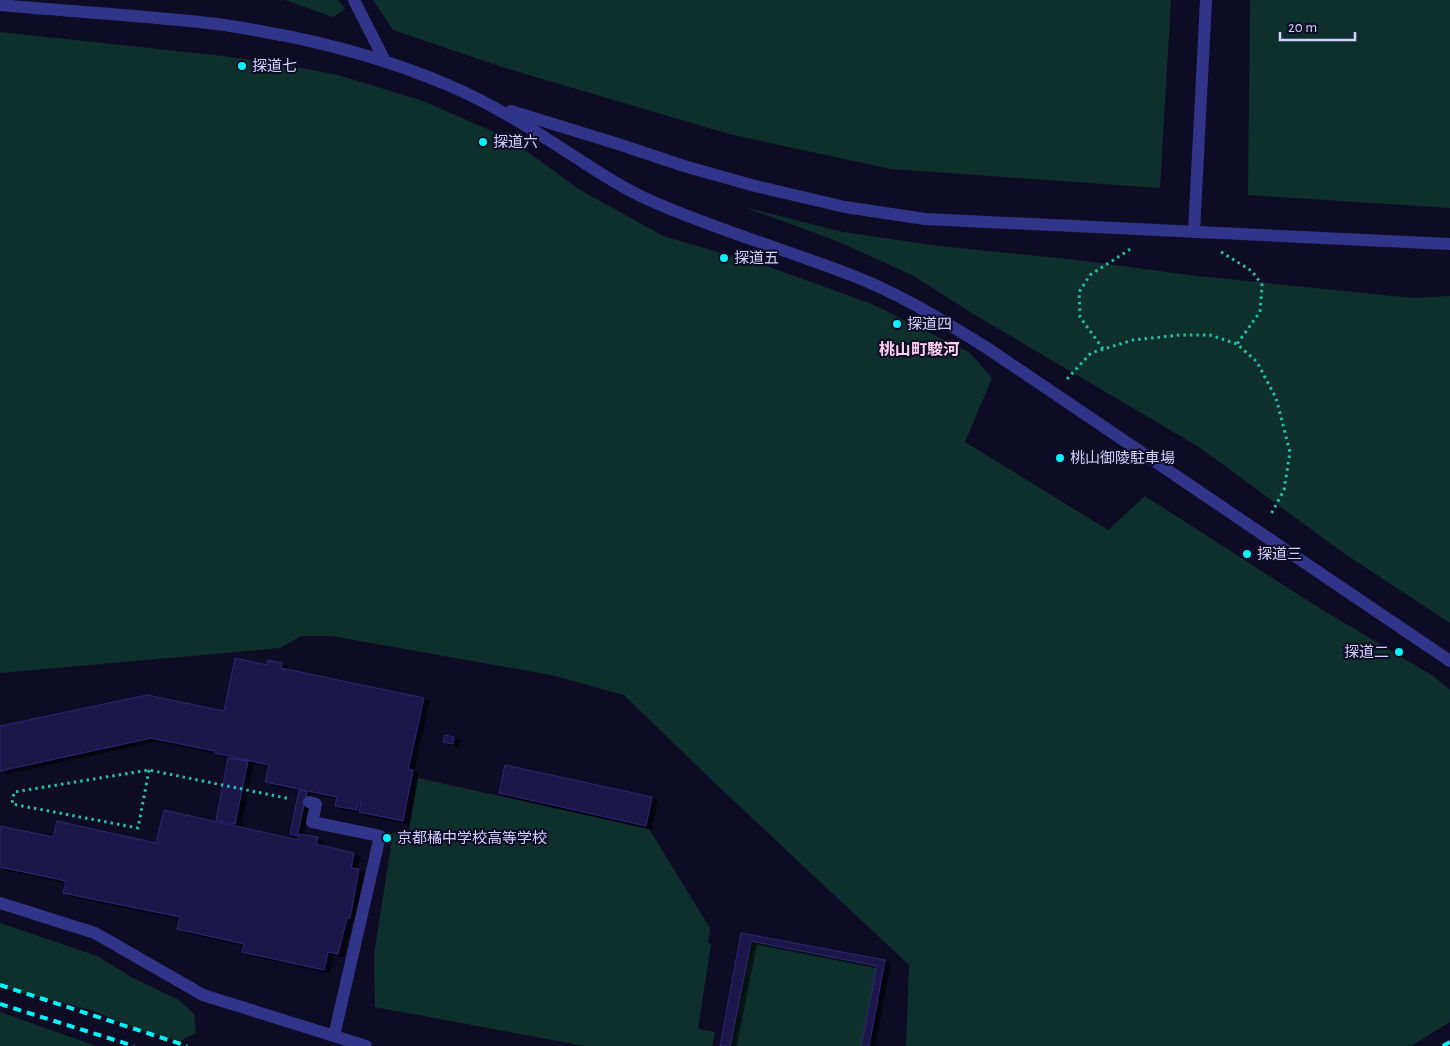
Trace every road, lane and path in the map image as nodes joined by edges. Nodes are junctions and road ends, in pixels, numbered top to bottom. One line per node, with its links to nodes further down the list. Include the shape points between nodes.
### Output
1 (354, 0): 4 (street)
2 (1206, 0): 7 (street)
3 (0, 5): 4 (street, via 219,24 324,44)
4 (385, 61): 5 (street)
5 (492, 106): 6 (street, via 684,166 845,207 925,218); 12 (street, via 643,198 893,293 987,348)
6 (1162, 230): 7 (street); 10 (path, via 1090,275 1079,292 1080,317)
7 (1194, 232): 8 (street); 9 (path, via 1228,258 1252,271 1262,285 1260,312)
8 (1450, 244)
9 (1237, 344): 10 (path, via 1210,336 1180,335 1133,340); 12 (path, via 1257,362 1276,398 1290,452 1284,490)
10 (1103, 349): 11 (path, via 1091,353)
11 (1065, 381)
12 (1262, 533): 13 (street)
13 (1450, 661)
14 (149, 770): 14 (path, via 14,792 12,804 138,828); 15 (path)
15 (309, 802): 17 (street, via 316,804 312,822 380,836)
16 (0, 903): 17 (street, via 95,932 203,995)
17 (334, 1036): 18 (street)
18 (366, 1046)

